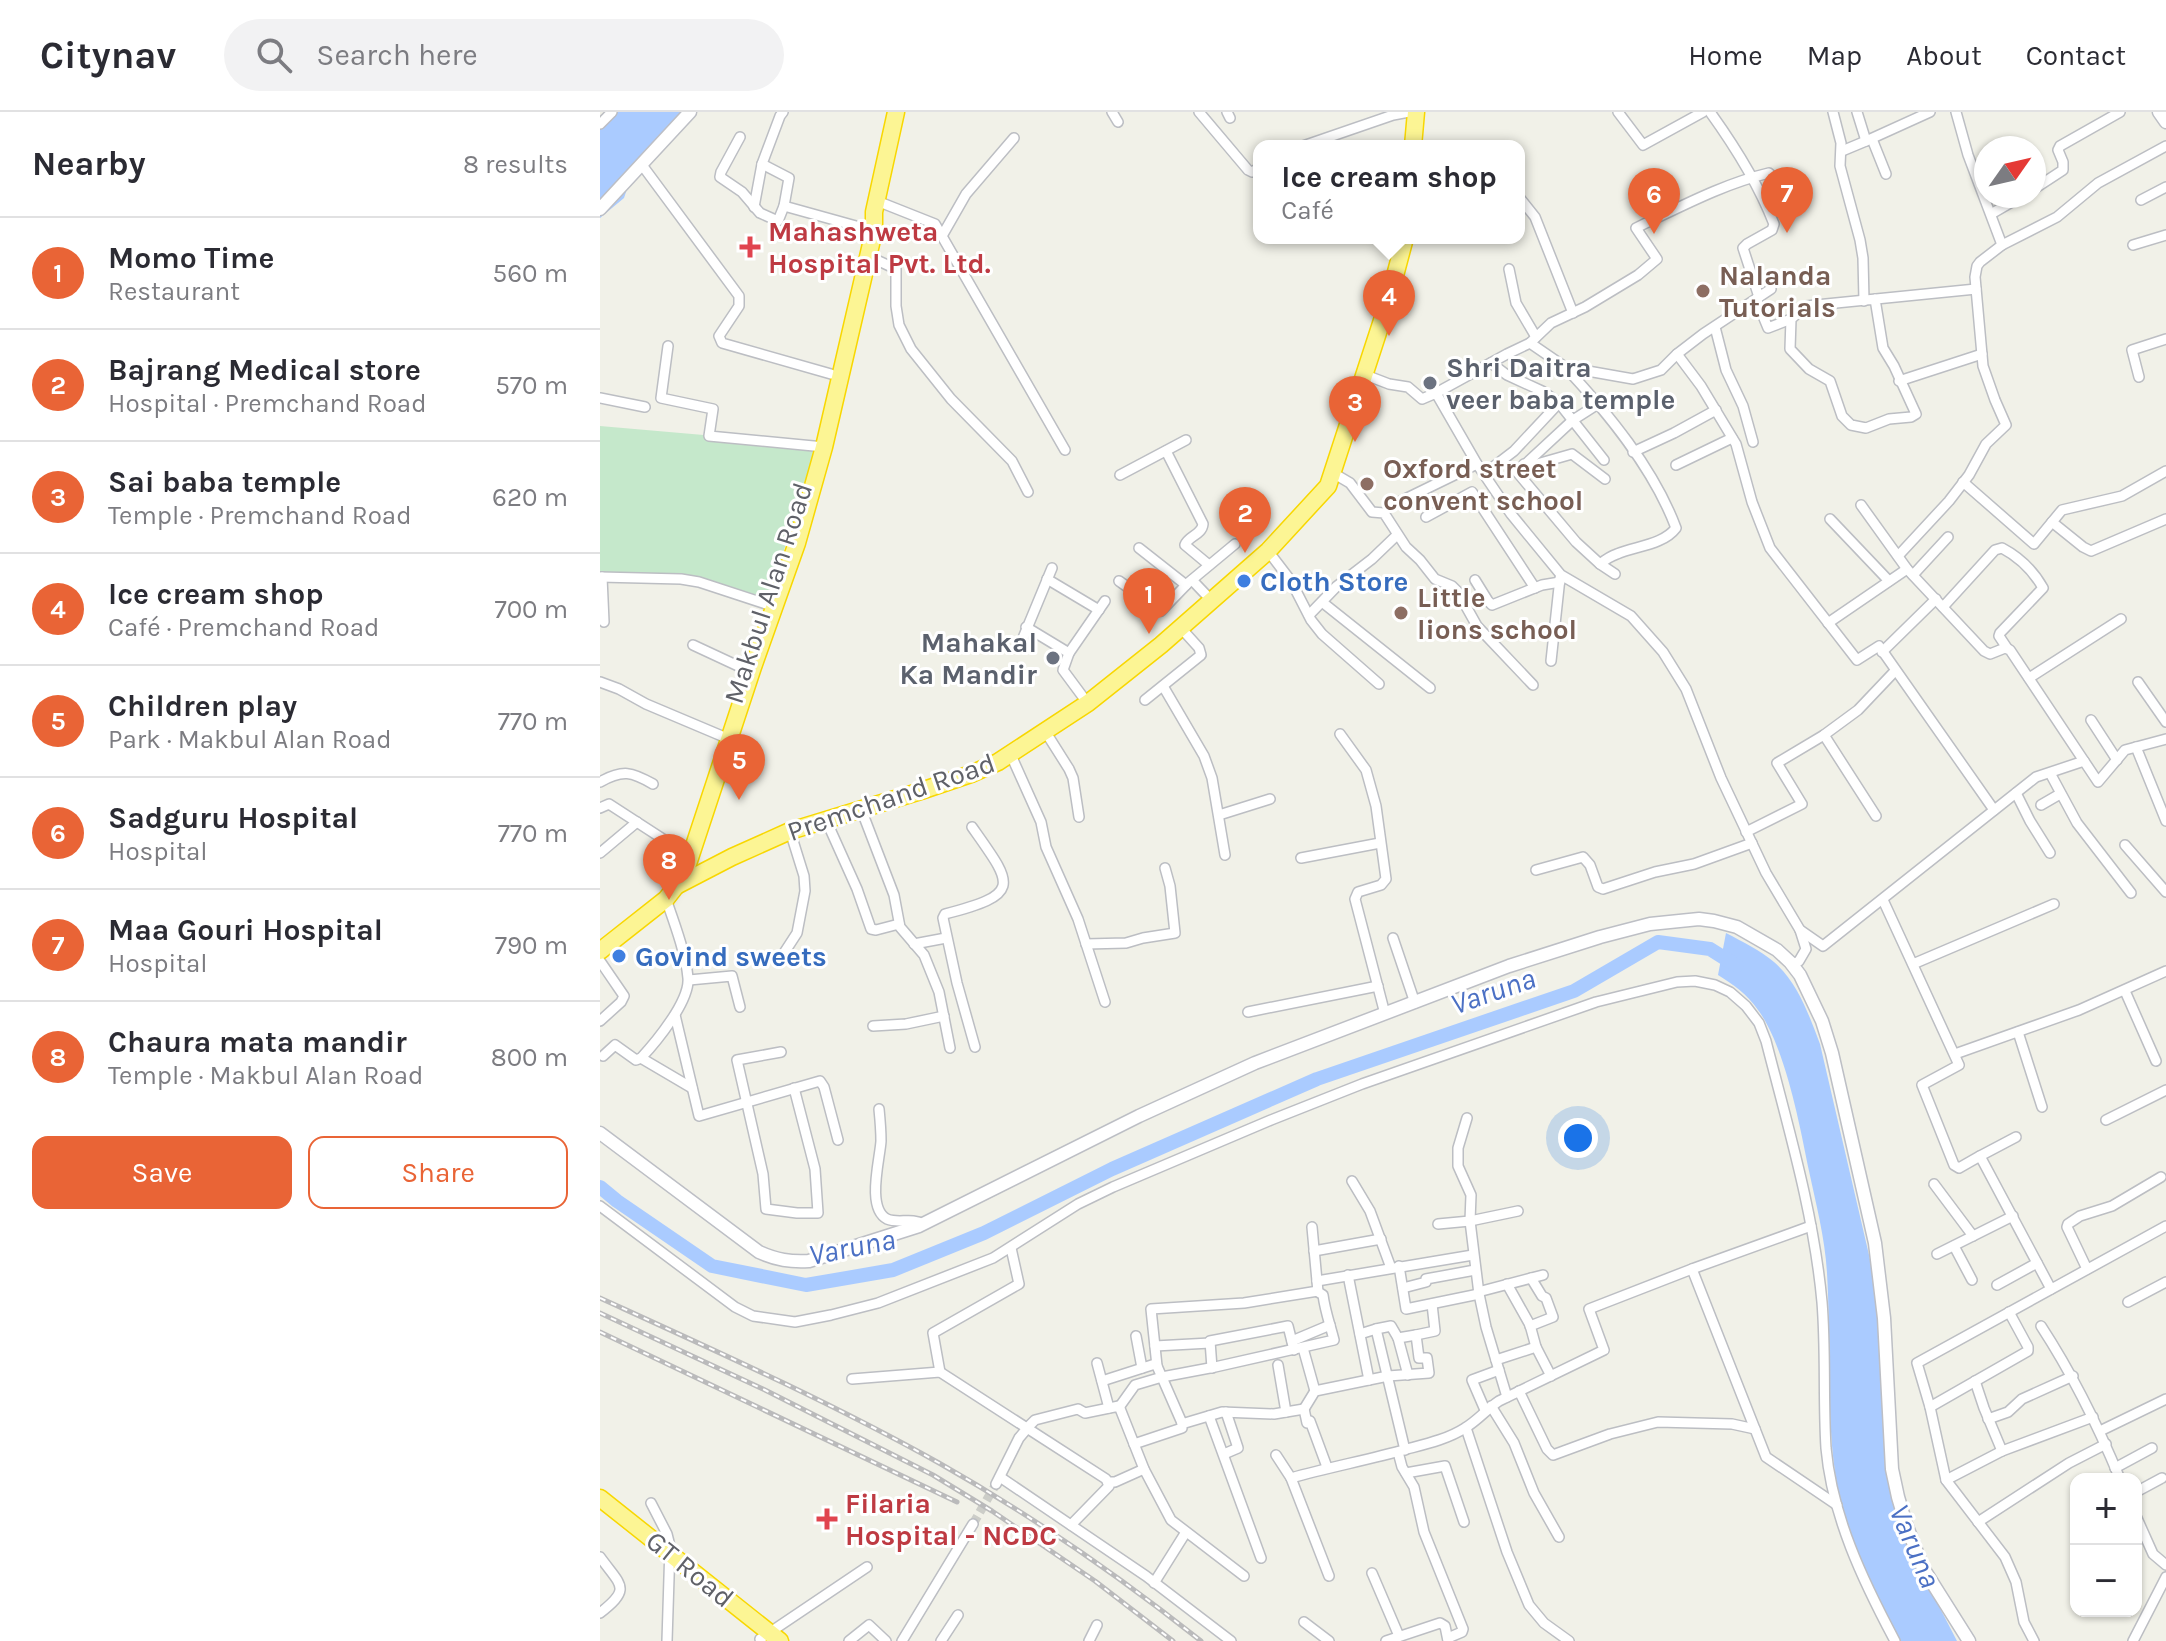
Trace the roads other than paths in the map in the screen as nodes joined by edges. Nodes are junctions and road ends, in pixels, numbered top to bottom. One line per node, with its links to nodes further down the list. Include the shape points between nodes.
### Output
1 (612, 112): 21 (street)
2 (690, 112): 31 (street)
3 (783, 112): 30 (street)
4 (896, 112): 40 (highway, Makbul Alan Road)
5 (1112, 112): 19 (street)
6 (1199, 112): 32 (street)
7 (1409, 112): 24 (street); 25 (highway)
8 (1416, 112): 26 (highway)
9 (1618, 112): 10 (street, via 1643,145)
10 (1703, 112)
11 (1710, 112): 34 (street)
12 (1833, 112): 29 (street)
13 (1857, 112): 27 (street)
14 (1930, 112): 18 (street)
15 (1956, 112): 44 (street)
16 (2120, 112): 35 (street, via 2062,144 2058,150 2063,170)
17 (2159, 112): 20 (street)
18 (1917, 115): 27 (street)
19 (1118, 122)
20 (2166, 122)
21 (600, 124)
22 (740, 137): 41 (street, via 720,176)
23 (1014, 138): 48 (street, via 961,202)
24 (1320, 140)
25 (1410, 140)
26 (1411, 140)
27 (1869, 140): 29 (street); 33 (street)
28 (2166, 146): 51 (street, via 2108,176 2057,217)
29 (1842, 151): 59 (street, via 1840,166 1863,258)
30 (762, 164): 39 (street, via 788,176); 41 (street)
31 (642, 165): 43 (street); 71 (street, via 739,296 739,306 719,336 722,343)
32 (1253, 171)
33 (1886, 174)
34 (1753, 177): 45 (street, via 1769,173 1778,183); 57 (street, via 1775,227 1743,248); 60 (street, via 1636,228 1657,259)
35 (2046, 181)
36 (2166, 187): 37 (street)
37 (2141, 200)
38 (1525, 204): 60 (street, via 1535,217)
39 (784, 206): 41 (street, via 777,221); 46 (street)
40 (876, 206): 46 (highway, Makbul Alan Road); 48 (street, via 935,224)
41 (754, 207)
42 (2001, 208): 44 (street)
43 (600, 209)
44 (1991, 214): 51 (street)
45 (1787, 215)
46 (870, 230): 53 (highway, Makbul Alan Road); 71 (highway, Makbul Alan Road)
47 (2166, 235): 52 (street)
48 (942, 236): 85 (street)
49 (1396, 244): 70 (highway, Premchand Road)
50 (1403, 244): 70 (highway, Premchand Road)
51 (2002, 245): 56 (street, via 1977,266)
52 (2133, 245)
53 (868, 256): 84 (highway, Makbul Alan Road); 98 (street, via 896,269 899,325 911,349 1012,461)
54 (1509, 269): 64 (street, via 1516,303)
55 (1771, 289): 57 (street)
56 (1976, 289): 58 (street); 67 (street)
57 (1758, 298): 61 (street, via 1768,328); 62 (street)
58 (1875, 299): 59 (street); 73 (street, via 1881,342)
59 (1864, 301): 61 (street, via 1806,306)
60 (1573, 313): 64 (street, via 1551,323)
61 (1791, 319): 73 (street, via 1790,349 1830,381 1847,423 1866,428 1915,415)
62 (1715, 327): 66 (street); 83 (street)
63 (2166, 339): 72 (street, via 2132,350)
64 (1533, 340): 68 (street); 69 (street)
65 (668, 346): 84 (street, via 661,398 713,409 709,436)
66 (1677, 354): 69 (street, via 1661,370 1633,379); 79 (street)
67 (1982, 354): 73 (street); 97 (street, via 2006,425 1986,444)
68 (1491, 363): 74 (street); 76 (street)
69 (1565, 367): 77 (street)
70 (1361, 373): 74 (street, via 1408,387 1422,399); 93 (highway, Premchand Road); 99 (highway, Premchand Road)
71 (831, 374): 84 (highway, Makbul Alan Road)
72 (2139, 377)
73 (1899, 381)
74 (1436, 393): 89 (street)
75 (600, 398): 78 (street)
76 (1559, 403): 80 (street); 94 (street)
77 (1598, 404): 80 (street); 87 (street)
78 (645, 407)
79 (1716, 410): 81 (street); 87 (street)
80 (1573, 420): 88 (street); 90 (street)
81 (1732, 438): 91 (street); 133 (street, via 1770,548)
82 (1186, 440): 86 (street)
83 (1753, 442)
84 (819, 446): 116 (highway, Makbul Alan Road, via 797,543)
85 (1065, 450)
86 (1166, 451): 95 (street); 113 (street, via 1203,524 1185,545)
87 (1633, 452): 112 (street, via 1676,530)
88 (1604, 460)
89 (1477, 464): 94 (street); 100 (street)
90 (1524, 464): 96 (street, via 1572,454); 112 (street, via 1519,475)
91 (1676, 465)
92 (2166, 471): 105 (street, via 2122,496 2064,509)
93 (1333, 473): 99 (highway, Premchand Road); 106 (street, via 1350,483 1372,512 1384,513)
94 (1484, 474): 119 (street)
95 (1120, 475)
96 (1605, 479)
97 (1963, 482): 105 (street, via 2033,544); 111 (street)
98 (1028, 492)
99 (1315, 501): 110 (highway, Premchand Road)
100 (1401, 501)
101 (1861, 505): 111 (street)
102 (1426, 517): 125 (street, via 1472,492)
103 (1830, 519): 123 (street)
104 (2166, 519): 105 (street, via 2091,551)
105 (2052, 522)
106 (1397, 535): 127 (street); 148 (street, via 1435,579 1458,592 1477,626)
107 (1948, 537): 115 (street)
108 (1235, 544): 113 (street)
109 (1139, 548): 124 (street)
110 (1268, 551): 126 (highway, Premchand Road); 130 (street)
111 (1898, 556): 115 (street)
112 (1600, 564): 117 (street)
113 (1209, 565): 124 (street)
114 (1052, 568): 120 (street)
115 (1910, 572): 123 (street); 128 (street)
116 (781, 574): 129 (highway, Makbul Alan Road); 142 (highway, Makbul Alan Road)
117 (1615, 574)
118 (601, 577): 129 (street, via 681,579); 132 (street)
119 (1560, 578): 125 (street); 141 (street); 182 (street, via 1631,616 1663,652 1686,689)
120 (1047, 579): 134 (street); 140 (street, via 1102,605)
121 (1475, 580): 125 (street, via 1492,605)
122 (1119, 581): 124 (street, via 1161,611)
123 (1889, 581): 133 (street)
124 (1189, 582): 126 (street)
125 (1535, 588)
126 (1212, 601): 135 (highway, Premchand Road)
127 (1322, 602): 130 (street); 150 (street)
128 (1940, 603): 138 (street, via 1987,653); 138 (street, via 1995,550 2012,553 2043,588 2000,633); 139 (street)
129 (766, 604): 142 (highway, Makbul Alan Road)
130 (1309, 615): 147 (street, via 1329,642)
131 (2121, 619): 144 (street)
132 (604, 622)
133 (1828, 623): 139 (street, via 1857,660 1879,646)
134 (1026, 627): 136 (street); 140 (street)
135 (1175, 631): 149 (street, via 1201,655); 151 (highway, Premchand Road); 155 (highway, Premchand Road, via 1088,703)
136 (1023, 638)
137 (693, 645): 142 (street)
138 (2007, 648): 144 (street)
139 (1882, 652): 143 (street)
140 (1069, 653): 151 (street, via 1063,670)
141 (1551, 661)
142 (748, 671): 158 (highway, Makbul Alan Road)
143 (1895, 671): 157 (street, via 1858,710); 173 (street)
144 (2029, 678): 163 (street)
145 (600, 682): 158 (street)
146 (2138, 682): 154 (street)
147 (1379, 684)
148 (1533, 685)
149 (1163, 686): 152 (street); 174 (street, via 1204,756)
150 (1430, 688)
151 (1083, 697): 190 (highway, Premchand Road, via 968,767 824,810)
152 (1145, 700)
153 (2091, 720): 162 (street)
154 (2166, 722)
155 (1045, 731): 161 (highway, Premchand Road); 176 (street, via 1073,778)
156 (1340, 734): 183 (street, via 1366,770)
157 (1824, 735): 175 (street); 182 (street, via 1777,763 1802,804)
158 (725, 737): 190 (highway, Makbul Alan Road)
159 (2166, 739): 160 (street)
160 (2136, 747): 162 (street); 178 (street)
161 (1010, 753): 172 (highway, Premchand Road, via 971,774); 205 (street)
162 (2117, 760): 163 (street, via 2098,782)
163 (2084, 761): 164 (street)
164 (2050, 773): 167 (street); 168 (street)
165 (600, 782): 166 (street, via 625,773)
166 (653, 784)
167 (2016, 793): 173 (street); 187 (street)
168 (2060, 794): 170 (street); 195 (street)
169 (1270, 799): 174 (street)
170 (2041, 805)
171 (600, 808): 179 (street, via 609,804)
172 (861, 809): 177 (highway, Premchand Road); 199 (street, via 894,895)
173 (1994, 810): 197 (street)
174 (1219, 815): 188 (street)
175 (1876, 816)
176 (1079, 817)
177 (826, 820): 181 (highway, Premchand Road); 199 (street, via 869,927)
178 (2166, 821)
179 (637, 822): 186 (street); 190 (street)
180 (972, 827): 201 (street, via 1001,870 1004,885 981,904 944,915)
181 (790, 831): 193 (highway, Premchand Road); 207 (street, via 805,891 797,933)
182 (1746, 832): 184 (street)
183 (1380, 843): 189 (street); 215 (street, via 1385,882 1355,897)
184 (1752, 843): 192 (street, via 1603,889 1583,857); 200 (street)
185 (2125, 845): 194 (street)
186 (600, 853)
187 (2050, 853)
188 (1225, 855)
189 (1301, 858)
190 (684, 861): 193 (highway, Makbul Alan Road); 203 (highway, Makbul Alan Road, via 665,890)
191 (1165, 868): 205 (street, via 1175,933)
192 (1536, 870)
193 (678, 885): 196 (highway, Makbul Alan Road)
194 (2166, 892)
195 (2131, 893)
196 (666, 899): 206 (highway, Makbul Alan Road); 212 (street)
197 (1883, 900): 200 (street, via 1823,946); 209 (street)
198 (2054, 904): 209 (street)
199 (899, 924): 204 (street)
200 (1800, 930): 210 (street, via 1806,949)
201 (946, 938): 204 (street); 213 (street)
202 (1393, 938): 218 (street)
203 (600, 940)
204 (914, 944): 214 (street)
205 (1086, 944): 217 (street)
206 (600, 951)
207 (784, 953)
208 (600, 961): 224 (street, via 624,996)
209 (1913, 964): 230 (street)
210 (1792, 965): 218 (street, via 1737,927 1678,920 1548,953); 388 (street, via 1813,1000 1832,1053 1875,1243 1898,1497 1923,1568)
211 (2165, 973): 216 (street)
212 (689, 980): 219 (street, via 732,976); 222 (street)
213 (957, 983): 214 (street); 227 (street)
214 (936, 985): 223 (street)
215 (1378, 986): 220 (street); 221 (street)
216 (2125, 991): 226 (street); 233 (street)
217 (1105, 1002)
218 (1415, 1003): 221 (street)
219 (740, 1007)
220 (1248, 1012)
221 (1385, 1014): 254 (street, via 1226,1076)
222 (675, 1015): 232 (street); 234 (street)
223 (944, 1016): 225 (street); 228 (street)
224 (600, 1021)
225 (873, 1026)
226 (2018, 1032): 230 (street); 238 (street)
227 (975, 1047)
228 (950, 1048)
229 (781, 1052): 237 (street, via 737,1060)
230 (1955, 1054): 245 (street, via 1959,1065 1922,1085 1954,1165 1959,1168)
231 (603, 1056): 232 (street, via 615,1045 636,1060)
232 (641, 1058): 234 (street)
233 (2156, 1061)
234 (692, 1088): 237 (street, via 699,1116)
235 (794, 1088): 237 (street); 237 (street, via 815,1169 818,1213 766,1209); 244 (street, via 820,1081)
236 (2165, 1093): 241 (street)
237 (747, 1101)
238 (2042, 1107)
239 (879, 1109): 254 (street, via 877,1206 887,1219)
240 (1467, 1118): 253 (street, via 1457,1157 1471,1195)
241 (2106, 1120)
242 (600, 1133): 254 (street, via 775,1260 809,1261)
243 (2016, 1137): 245 (street)
244 (838, 1140)
245 (1980, 1156): 252 (street)
246 (2163, 1176): 249 (street); 269 (street, via 2068,1224)
247 (1352, 1181): 260 (street)
248 (1934, 1184): 259 (street)
249 (2166, 1187)
250 (600, 1206): 262 (street, via 735,1307 771,1320 795,1322 878,1303)
251 (1518, 1211): 253 (street)
252 (2013, 1216): 259 (street); 266 (street)
253 (1470, 1221): 255 (street); 265 (street)
254 (923, 1224)
255 (1438, 1224)
256 (1811, 1226): 262 (street, via 1759,1023 1730,992 1695,981 1596,1002 1362,1084 1113,1187); 268 (street); 351 (street, via 1822,1302 1826,1448)
257 (2166, 1226): 269 (street)
258 (1312, 1227): 263 (street)
259 (1973, 1236): 261 (street)
260 (1381, 1239): 263 (street); 267 (street)
261 (1954, 1246): 264 (street); 274 (street)
262 (1011, 1248): 303 (street, via 1019,1284 933,1333)
263 (1314, 1251): 278 (street)
264 (1937, 1254)
265 (1473, 1255): 267 (street); 270 (street)
266 (2037, 1263): 277 (street); 280 (street)
267 (1395, 1267): 271 (street); 279 (street)
268 (1692, 1269): 306 (street, via 1589,1309 1604,1350); 330 (street)
269 (2087, 1269): 280 (street)
270 (1475, 1270): 279 (street); 281 (street)
271 (1348, 1275): 278 (street); 289 (street)
272 (1543, 1275): 273 (street)
273 (1531, 1278): 276 (street); 286 (street, via 1553,1317)
274 (1972, 1280)
275 (2166, 1282): 282 (street)
276 (1507, 1284): 281 (street); 286 (street)
277 (1997, 1285)
278 (1317, 1286): 285 (street); 294 (street, via 1244,1303 1151,1309)
279 (1403, 1288): 283 (street, via 1406,1309)
280 (2051, 1289): 284 (street)
281 (1478, 1293): 283 (street); 299 (street)
282 (2128, 1302)
283 (1432, 1304): 290 (street, via 1435,1331)
284 (2009, 1312): 312 (street, via 2029,1349); 318 (street, via 1918,1362)
285 (1330, 1325): 295 (street); 295 (street, via 1334,1340)
286 (1530, 1326): 296 (street)
287 (2041, 1326): 307 (street)
288 (1376, 1329): 289 (street); 292 (street, via 1391,1326); 305 (street)
289 (1360, 1334): 310 (street)
290 (1416, 1335): 292 (street); 304 (street, via 1419,1358 1427,1358 1429,1373)
291 (1136, 1336): 301 (street)
292 (1398, 1338): 304 (street)
293 (1210, 1343): 294 (street); 295 (street, via 1288,1326); 302 (street)
294 (1155, 1346): 300 (street)
295 (1296, 1346): 302 (street); 313 (street)
296 (1536, 1347): 299 (street); 306 (street)
297 (1097, 1363): 311 (street)
298 (1278, 1365): 323 (street)
299 (1497, 1365): 315 (street); 320 (street, via 1472,1380)
300 (1157, 1366): 301 (street); 308 (street)
301 (1142, 1368): 311 (street)
302 (1212, 1368): 308 (street)
303 (940, 1372): 309 (street); 328 (street)
304 (1408, 1375): 305 (street)
305 (1388, 1376): 310 (street); 335 (street)
306 (1551, 1376): 314 (street)
307 (2073, 1376): 325 (street); 326 (street)
308 (1162, 1377): 317 (street, via 1135,1385); 327 (street)
309 (852, 1379)
310 (1369, 1380): 313 (street)
311 (1102, 1381): 319 (street)
312 (1975, 1381): 318 (street); 326 (street)
313 (1315, 1391): 321 (street)
314 (1519, 1391): 315 (street); 330 (street, via 1553,1455 1658,1422)
315 (1507, 1397): 320 (street)
316 (2166, 1399): 331 (street)
317 (1120, 1406): 319 (street); 332 (street)
318 (1930, 1407): 346 (street)
319 (1109, 1408): 328 (street, via 1085,1413 1078,1409 1035,1420)
320 (1488, 1408): 329 (street); 359 (street, via 1514,1443)
321 (1304, 1409): 323 (street); 339 (street)
322 (1226, 1412): 323 (street); 324 (street); 337 (street, via 1238,1448)
323 (1286, 1412)
324 (1209, 1416): 327 (street); 337 (street)
325 (2093, 1417): 331 (street); 336 (street)
326 (1988, 1419): 336 (street)
327 (1182, 1423): 332 (street, via 1182,1428)
328 (1028, 1427): 347 (street); 356 (street, via 998,1480)
329 (1466, 1428): 335 (street); 386 (street, via 1529,1605)
330 (1755, 1429): 351 (street, via 1766,1457)
331 (2100, 1431): 333 (street)
332 (1134, 1444): 341 (street)
333 (2106, 1444): 340 (street); 354 (street)
334 (2152, 1448): 340 (street)
335 (1402, 1451): 339 (street); 342 (street)
336 (2002, 1451): 346 (street)
337 (1224, 1454): 362 (street)
338 (1276, 1455): 344 (street)
339 (1327, 1467): 344 (street)
340 (2115, 1468): 343 (street)
341 (1144, 1469): 347 (street); 358 (street, via 1171,1520)
342 (1406, 1473): 353 (street, via 1445,1466); 376 (street, via 1463,1629)
343 (2117, 1473)
344 (1291, 1478): 367 (street)
345 (2162, 1478): 348 (street)
346 (1946, 1480): 354 (street)
347 (1109, 1482): 356 (street)
348 (2142, 1489)
349 (600, 1498): 361 (highway, GT Road)
350 (651, 1503): 361 (street, via 667,1534)
351 (1837, 1505): 387 (street, via 1874,1602)
352 (600, 1509): 361 (highway, GT Road)
353 (1464, 1522)
354 (1978, 1522): 389 (street, via 2005,1557)
355 (973, 1524): 380 (street)
356 (1071, 1525): 369 (street)
357 (2142, 1529): 363 (street, via 2153,1554)
358 (1186, 1532): 366 (street); 369 (street)
359 (1559, 1537)
360 (600, 1557): 370 (street, via 620,1590 618,1599)
361 (670, 1558): 375 (highway, GT Road); 377 (street)
362 (1261, 1558)
363 (2166, 1565)
364 (867, 1567): 375 (street)
365 (1372, 1573): 374 (street)
366 (1244, 1576)
367 (1329, 1576)
368 (2166, 1577): 390 (street)
369 (1154, 1583): 383 (street)
370 (600, 1613)
371 (958, 1615): 381 (street)
372 (1304, 1622): 384 (street)
373 (1097, 1625): 382 (street)
374 (1399, 1636): 376 (street, via 1440,1623); 385 (street)
375 (768, 1638)
376 (1448, 1640)
377 (667, 1641)
378 (849, 1641): 379 (street, via 869,1625)
379 (886, 1641)
380 (902, 1641)
381 (941, 1641)
382 (1089, 1641)
383 (1231, 1641)
384 (1329, 1641)
385 (1386, 1641)
386 (1569, 1641)
387 (1895, 1641)
388 (1969, 1641)
389 (2034, 1641)
390 (2133, 1641)

